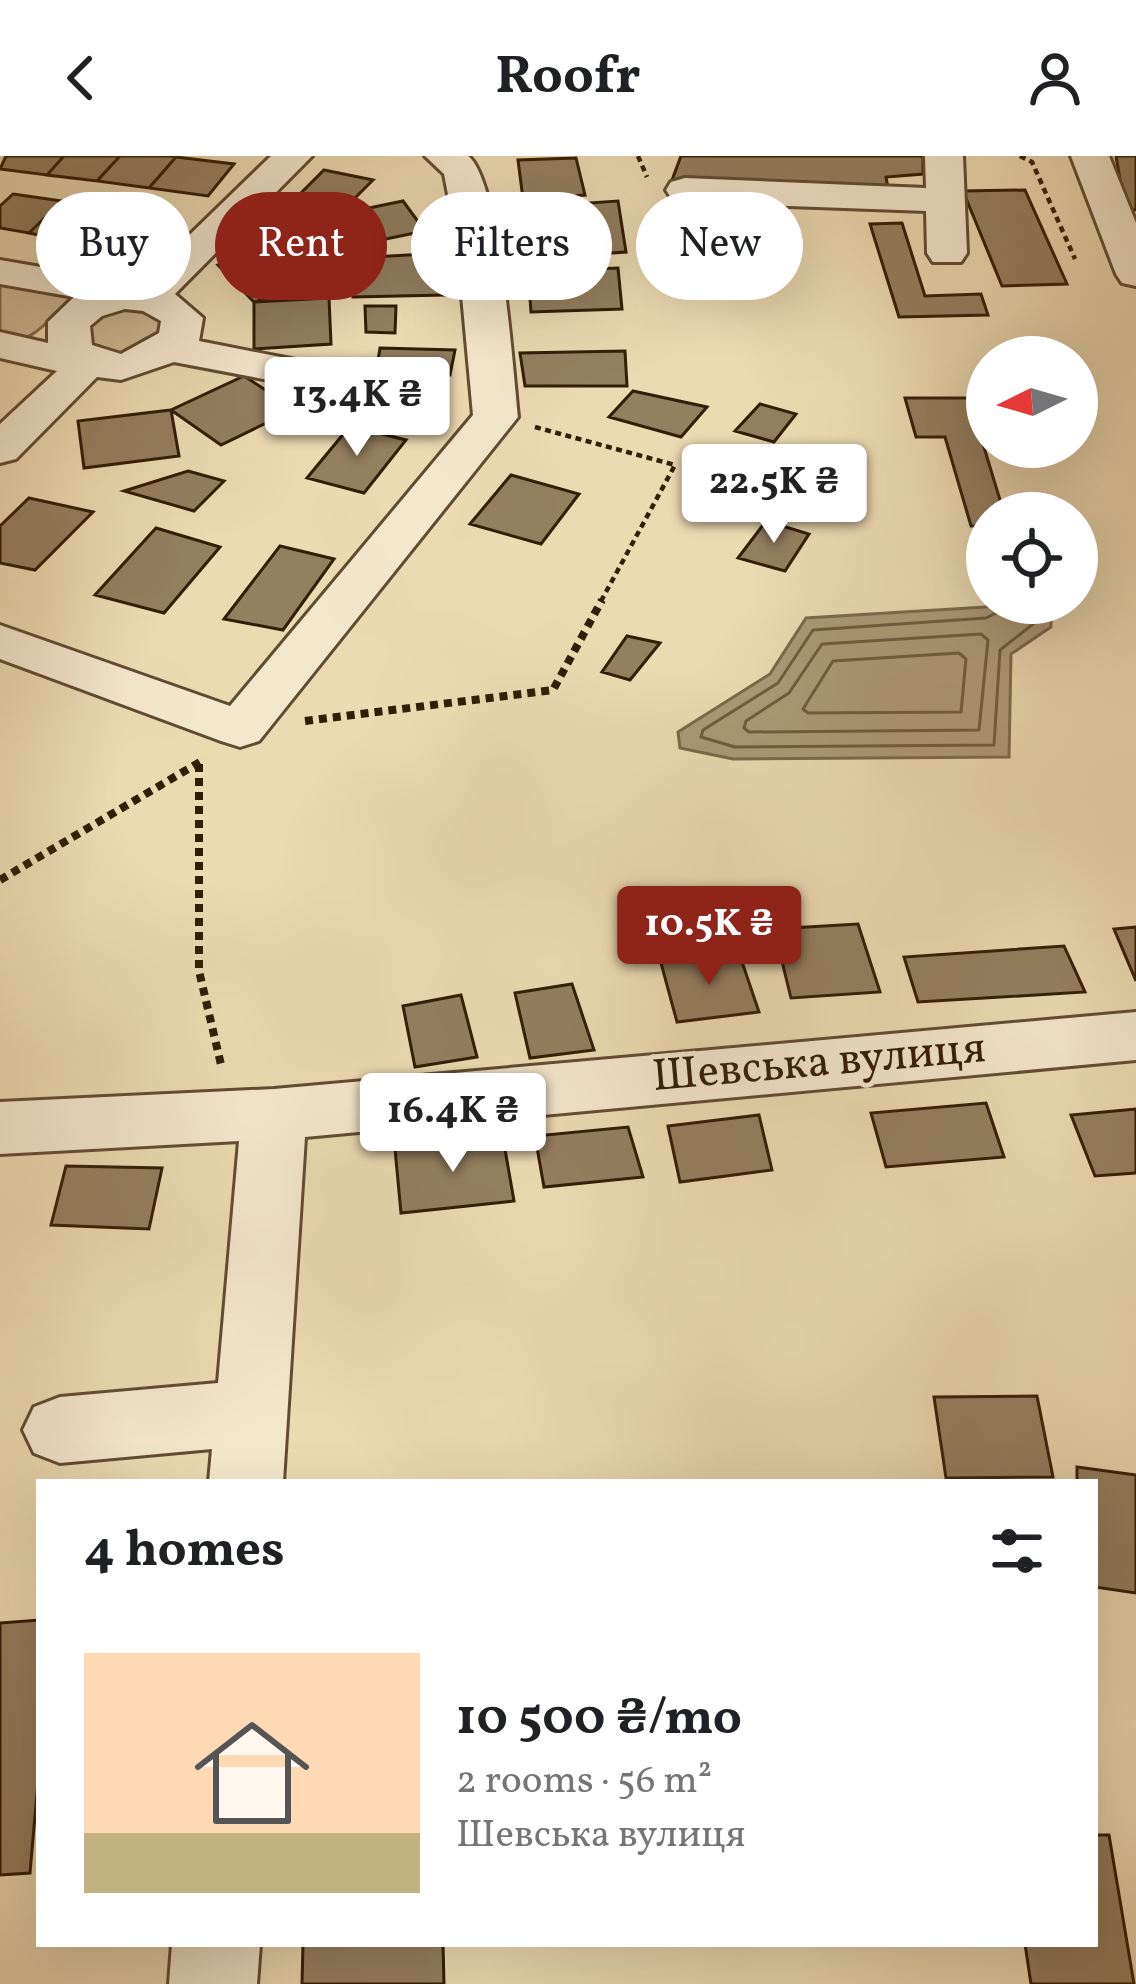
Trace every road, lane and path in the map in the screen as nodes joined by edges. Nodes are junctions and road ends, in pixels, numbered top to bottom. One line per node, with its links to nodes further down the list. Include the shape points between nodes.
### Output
1 (293, 156): 10 (street)
2 (444, 156): 21 (street, via 462,169 477,241)
3 (944, 156): 7 (street)
4 (1020, 156): 11 (path, via 1032,162)
5 (1090, 156): 8 (street)
6 (685, 190): 7 (street)
7 (945, 200): 9 (street)
8 (1125, 228): 13 (street)
9 (947, 253)
10 (191, 256)
11 (1075, 260)
12 (0, 272): 14 (street)
13 (1136, 274)
14 (36, 278)
15 (95, 300): 19 (street, via 57,319 49,332 51,346)
16 (154, 300): 18 (street, via 182,318)
17 (0, 345): 19 (street)
18 (170, 348): 19 (street, via 130,364); 20 (street)
19 (83, 364): 22 (street)
20 (342, 381)
21 (496, 417): 24 (street); 24 (path, via 675,465 554,690)
22 (0, 449)
23 (0, 641): 24 (street)
24 (240, 729): 25 (path)
25 (199, 764): 26 (path); 28 (path, via 199,971)
26 (0, 880)
27 (1136, 1036): 28 (street, Шевська вулиця)
28 (254, 1115): 29 (street, Шевська вулиця); 31 (street)
29 (0, 1128)
30 (61, 1430): 31 (street)
31 (248, 1447)
32 (216, 1947): 33 (street)
33 (213, 1984)

